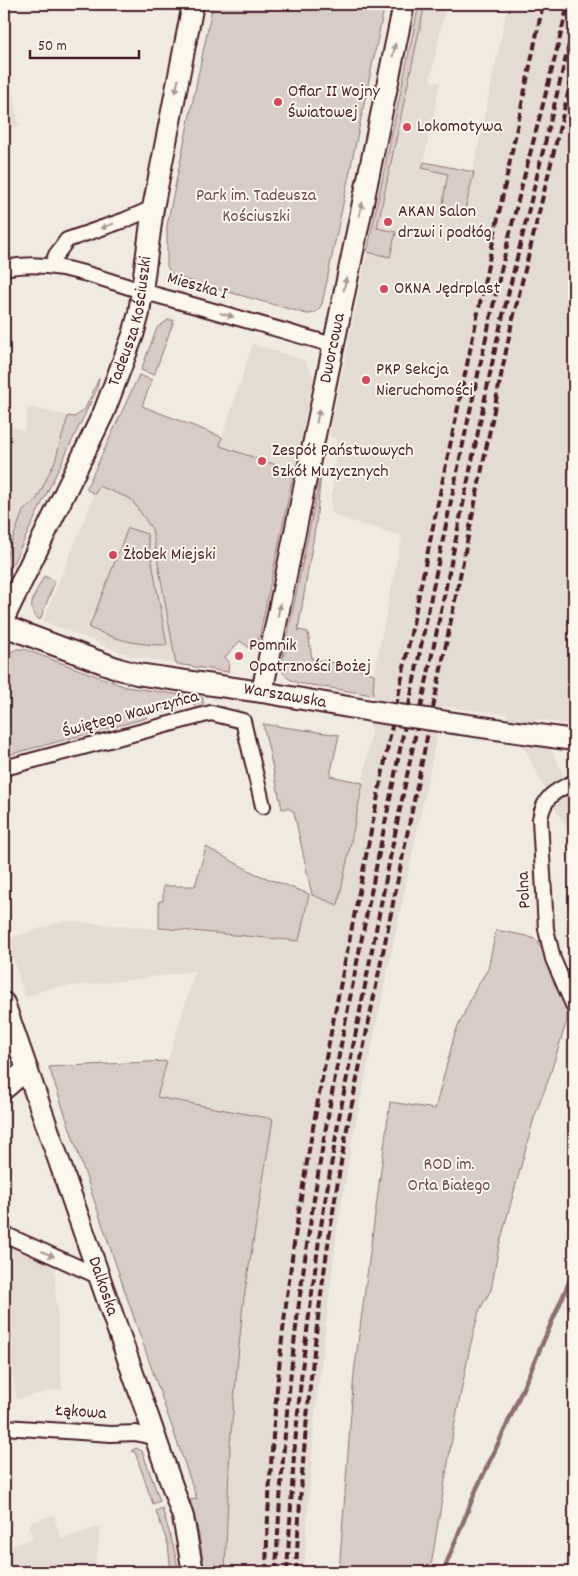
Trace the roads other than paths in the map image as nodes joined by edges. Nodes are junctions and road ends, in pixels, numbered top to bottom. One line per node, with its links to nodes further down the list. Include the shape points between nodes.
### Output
1 (193, 4): 3 (street, Tadeusza Kościuszki, one-way to 3)
2 (404, 4): 7 (street, Dworcowa, one-way to 2)
3 (153, 208): 4 (street, one-way to 4, via 67,240); 6 (street, Tadeusza Kościuszki)
4 (52, 265): 5 (street, Mieszka I); 6 (street, Mieszka I)
5 (4, 268)
6 (142, 291): 7 (street, Mieszka I, one-way to 7); 8 (street, Tadeusza Kościuszki, via 133,335 104,412)
7 (333, 345): 10 (street, Dworcowa, one-way to 7)
8 (4, 618)
9 (4, 626): 10 (street, Warszawska, via 136,674)
10 (262, 692): 11 (street, Warszawska, bridge)
11 (574, 740)
12 (4, 768): 14 (street, Świętego Wawrzyńca, via 211,713 243,722)
13 (574, 782): 16 (street, Polna, via 544,803 540,819 546,929 553,959)
14 (263, 806)
15 (4, 1004): 17 (street, Dalkoska)
16 (574, 1007)
17 (27, 1069): 18 (street); 20 (street, Dalkoska)
18 (4, 1089)
19 (4, 1234): 20 (street, one-way to 20)
20 (100, 1277): 22 (street, Dalkoska)
21 (4, 1427): 22 (street, Łąkowa, via 136,1433)
22 (156, 1438): 23 (street, Dalkoska, via 183,1517)
23 (194, 1572)

